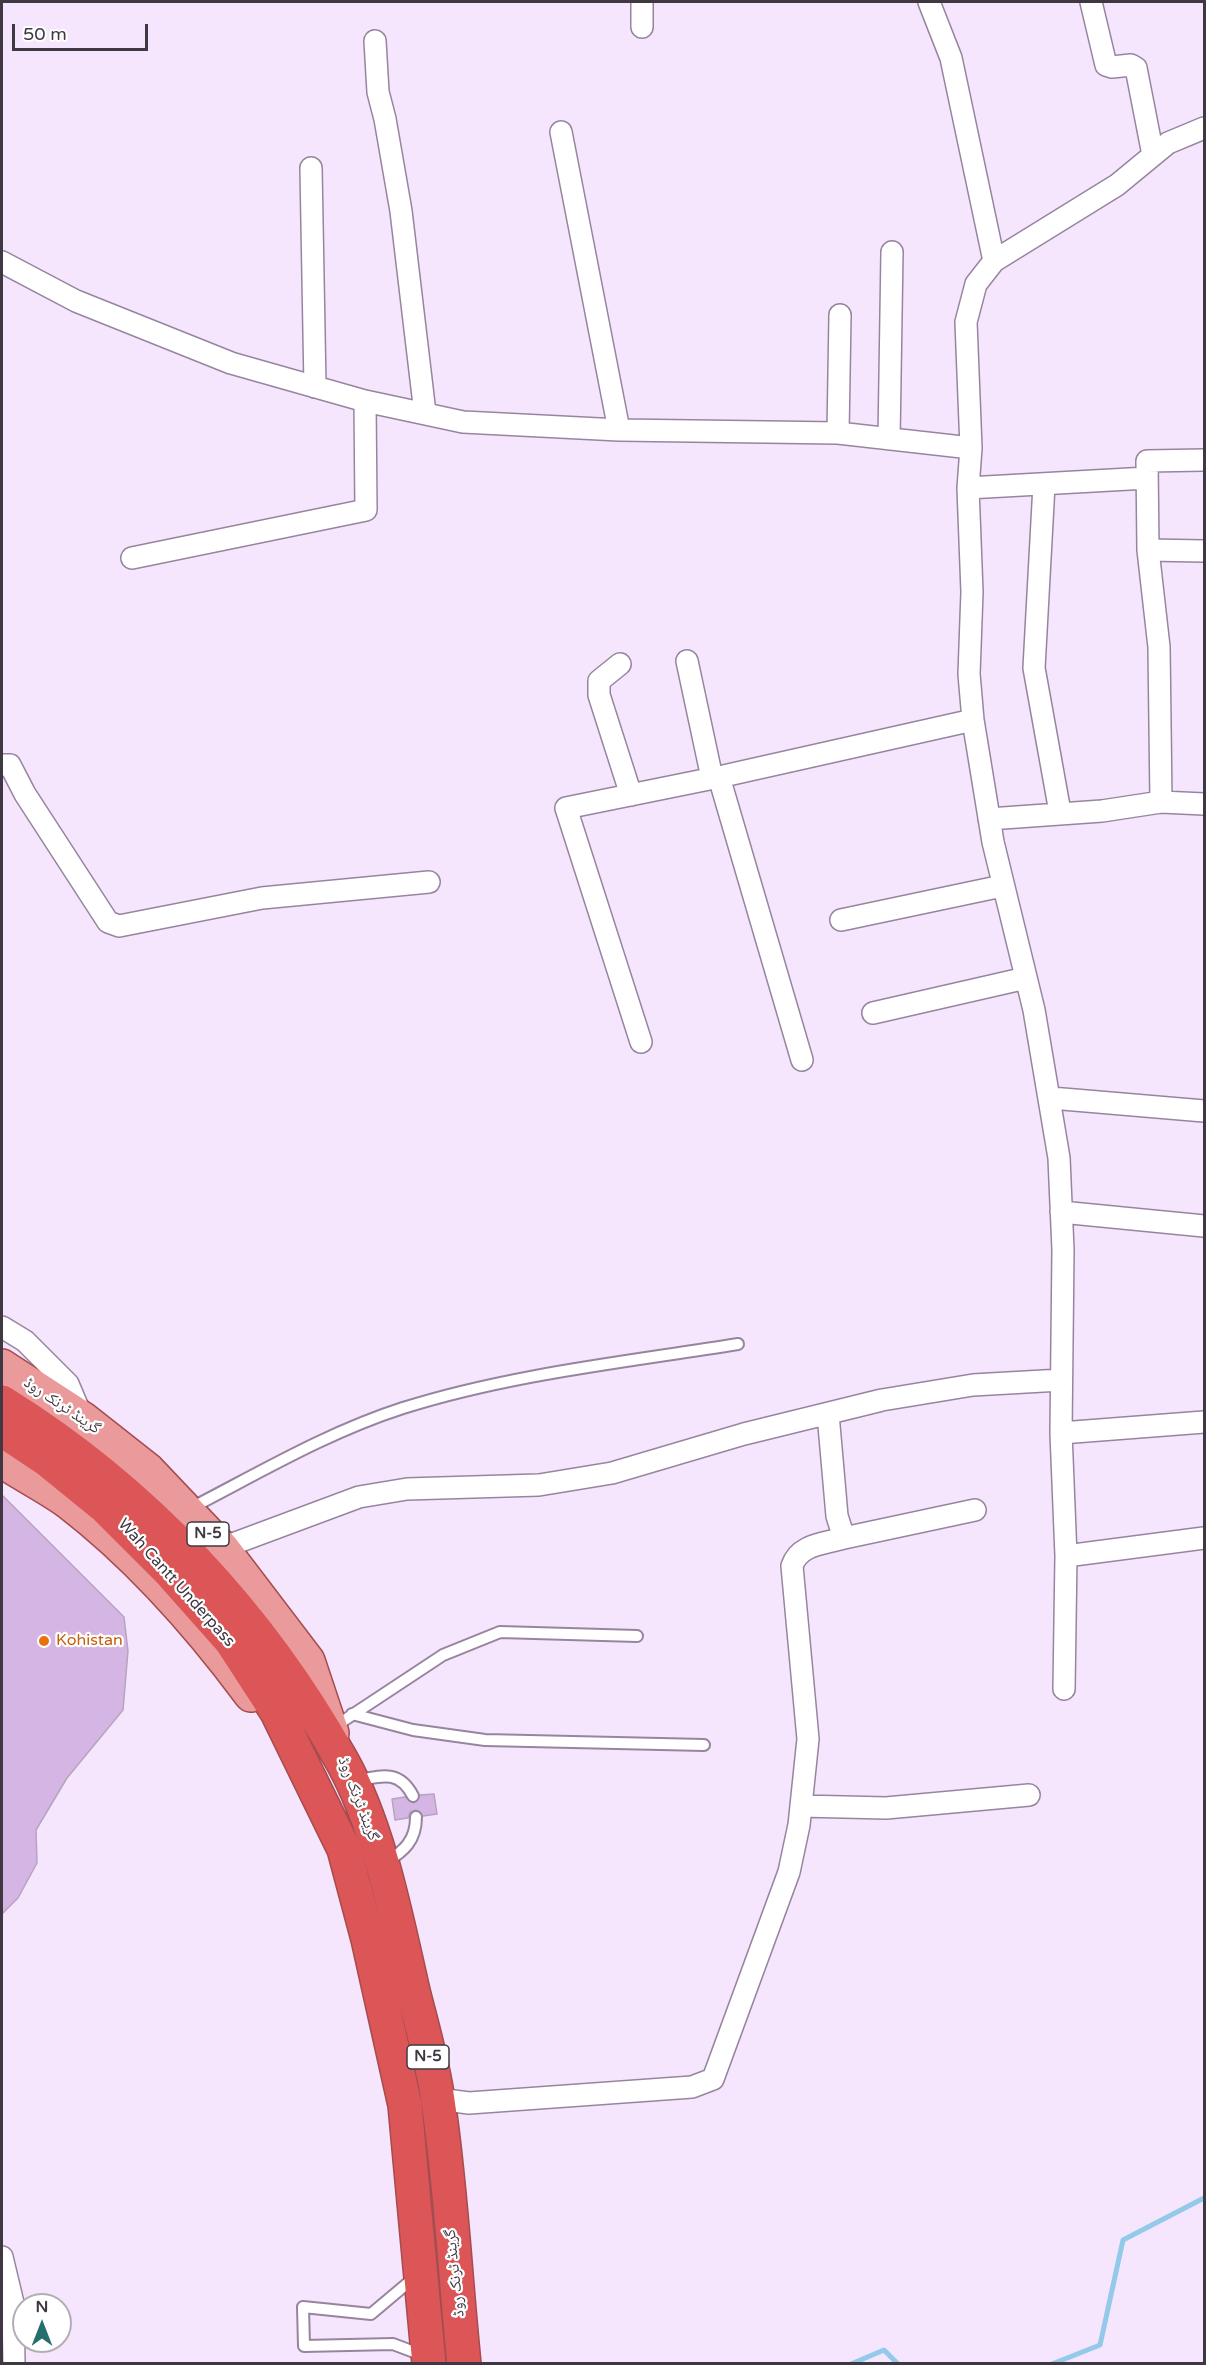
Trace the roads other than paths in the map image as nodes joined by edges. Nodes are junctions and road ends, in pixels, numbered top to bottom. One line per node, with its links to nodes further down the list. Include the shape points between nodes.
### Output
1 (642, 2): 4 (street)
2 (929, 2): 11 (street, via 951,58)
3 (1091, 2): 8 (street, via 1106,65 1136,68)
4 (642, 27)
5 (375, 41): 16 (street, via 378,92 401,211)
6 (1204, 128): 8 (street, via 1168,143)
7 (561, 132): 17 (street)
8 (1153, 155): 11 (street, via 1117,185)
9 (310, 168): 14 (street)
10 (892, 252): 19 (street)
11 (994, 261): 20 (street, via 976,284 966,322)
12 (2, 262): 14 (street, via 76,301 220,359)
13 (840, 315): 18 (street)
14 (315, 387): 15 (street)
15 (365, 401): 16 (street); 27 (street, via 366,510)
16 (425, 414): 17 (street, via 463,422)
17 (619, 430): 18 (street)
18 (838, 433): 19 (street)
19 (889, 439): 20 (street)
20 (971, 448): 24 (street)
21 (1204, 460): 22 (street, via 1147,461)
22 (1147, 478): 23 (street); 25 (street)
23 (1044, 485): 24 (street); 36 (street, via 1034,668)
24 (968, 488): 30 (street, via 972,592 969,674)
25 (1148, 550): 26 (street); 34 (street, via 1160,647)
26 (1204, 551)
27 (132, 558)
28 (687, 661): 32 (street)
29 (620, 664): 33 (street, via 599,681 599,695)
30 (973, 720): 32 (street); 37 (street)
31 (2, 765): 38 (street, via 10,765 108,922 119,926 261,898)
32 (716, 778): 33 (street); 44 (street)
33 (632, 795): 43 (street, via 566,808)
34 (1161, 802): 35 (street); 36 (street, via 1102,811)
35 (1204, 804)
36 (1060, 812): 37 (street)
37 (989, 819): 39 (street)
38 (429, 882)
39 (1002, 886): 40 (street); 41 (street)
40 (841, 920)
41 (1026, 978): 42 (street); 45 (street)
42 (873, 1013)
43 (641, 1042)
44 (802, 1060)
45 (1051, 1098): 46 (street); 47 (street)
46 (1204, 1111)
47 (1061, 1212): 48 (street); 52 (street)
48 (1204, 1226)
49 (2, 1328): 55 (street, via 25,1341 68,1384)
50 (738, 1344): 60 (lane, via 516,1380 403,1408 310,1446)
51 (2, 1366): 55 (main road, گرینڈ ٹرنک روڈ / N-5)
52 (1060, 1380): 54 (street, via 973,1385 882,1400); 58 (street)
53 (2, 1402): 70 (highway, Wah Cantt Underpass, via 116,1483 232,1599 265,1641)
54 (828, 1414): 62 (street, via 837,1516); 64 (street, via 612,1473 538,1485 407,1489 359,1497)
55 (82, 1418): 60 (main road, گرینڈ ٹرنک روڈ / N-5, via 148,1470)
56 (1204, 1422): 58 (street)
57 (2, 1430): 71 (highway, Wah Cantt Underpass, via 106,1508 168,1570 231,1641 278,1712)
58 (1060, 1433): 65 (street)
59 (2, 1461): 71 (main road, گرینڈ ٹرنک روڈ / N-5, via 67,1502 153,1580 231,1668)
60 (186, 1510): 64 (main road, گرینڈ ٹرنک روڈ / N-5)
61 (975, 1510): 62 (street)
62 (844, 1538): 74 (street, via 805,1549 795,1556 792,1566 808,1739)
63 (1204, 1538): 65 (street)
64 (222, 1548): 68 (main road, گرینڈ ٹرنک روڈ / N-5, via 308,1661)
65 (1066, 1556): 67 (street)
66 (637, 1636): 68 (lane, via 500,1632 443,1654)
67 (1064, 1689)
68 (342, 1721): 69 (lane, via 485,1740); 70 (main road, گرینڈ ٹرنک روڈ / N-5)
69 (704, 1746)
70 (347, 1771): 73 (lane, via 395,1777 407,1784); 76 (highway, گرینڈ ٹرنک روڈ / N-5)
71 (309, 1773): 78 (highway, گرینڈ ٹرنک روڈ / N-5, via 344,1849)
72 (1029, 1795): 74 (street, via 886,1808)
73 (413, 1796)
74 (801, 1806): 77 (street, via 789,1872 713,2079 692,2087 469,2103)
75 (416, 1817): 76 (lane, via 411,1843)
76 (383, 1864): 77 (highway, گرینڈ ٹرنک روڈ / N-5)
77 (438, 2099): 78 (highway); 83 (highway, گرینڈ ٹرنک روڈ / N-5)
78 (405, 2104): 80 (highway, گرینڈ ٹرنک روڈ / N-5)
79 (2, 2257): 82 (street, via 13,2303)
80 (420, 2272): 81 (highway, گرینڈ ٹرنک روڈ / N-5); 81 (lane, via 371,2314 303,2307 304,2346 393,2344)
81 (428, 2361)
82 (14, 2364)
83 (464, 2364)

